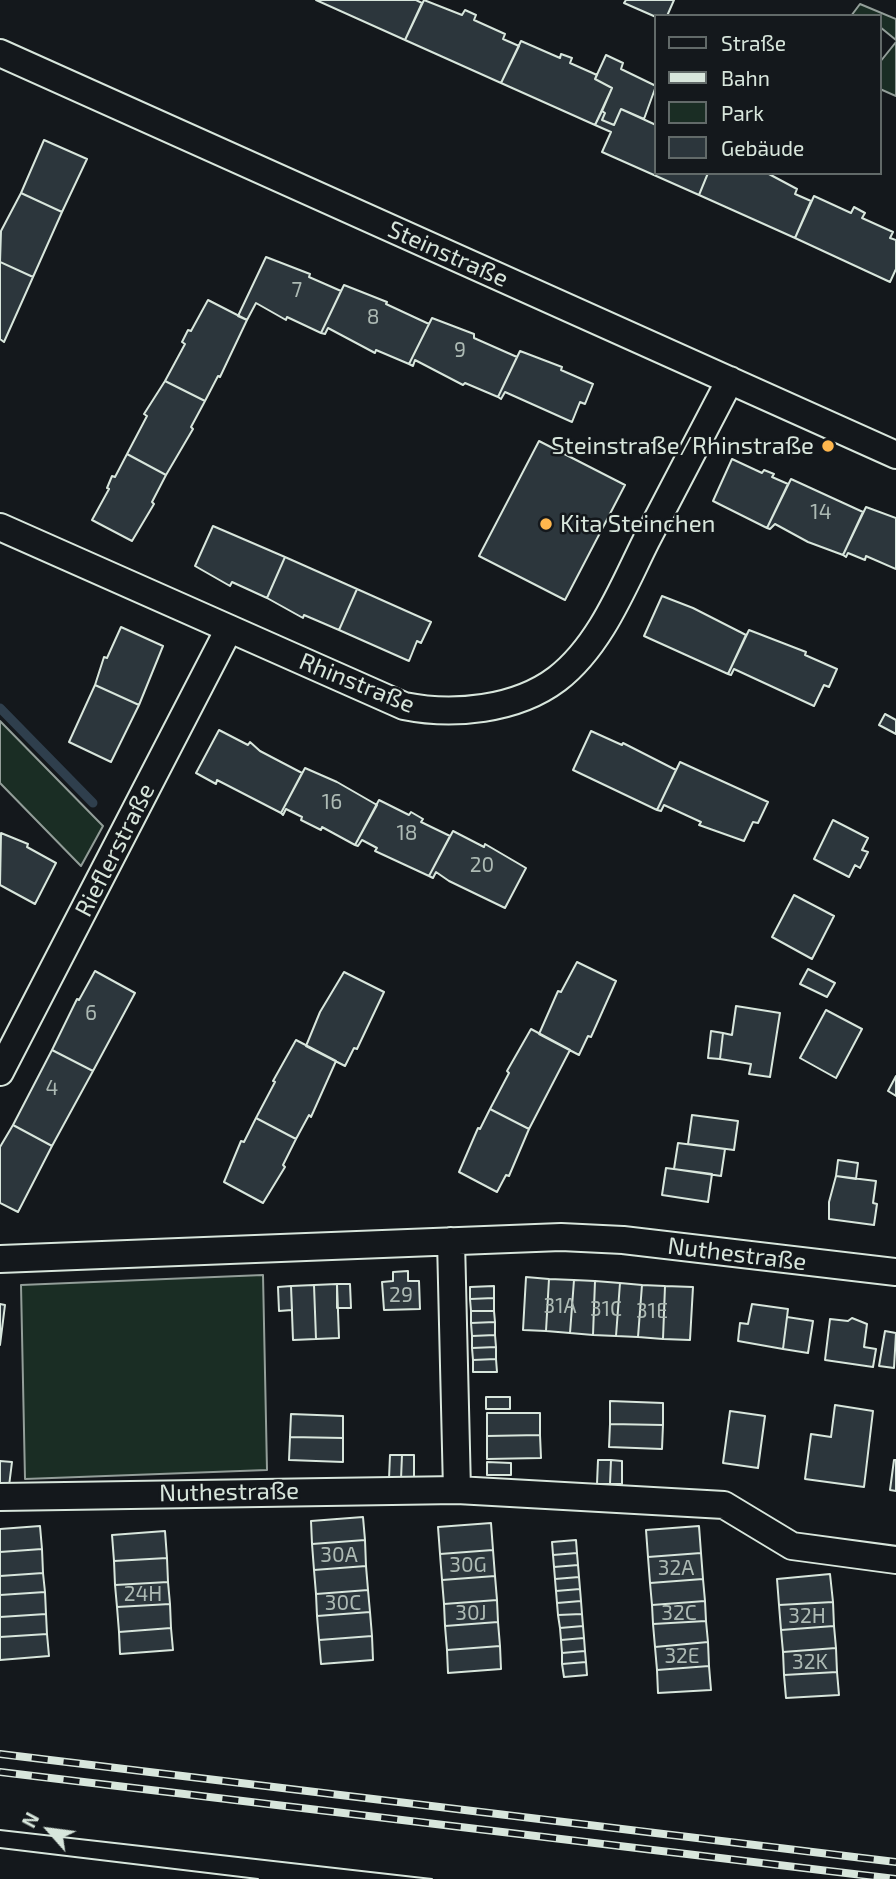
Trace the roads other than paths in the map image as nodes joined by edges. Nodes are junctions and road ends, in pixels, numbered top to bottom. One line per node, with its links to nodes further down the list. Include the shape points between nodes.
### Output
1 (0, 53): 2 (street, Steinstraße)
2 (730, 380): 3 (street, Steinstraße); 5 (street, Rhinstraße, via 594,637 557,679 521,698 487,707 433,712 404,706)
3 (896, 455)
4 (0, 527): 5 (street, Rhinstraße)
5 (229, 629): 6 (street, Rieflerstraße)
6 (0, 1072)
7 (451, 1241): 8 (street, Nuthestraße); 9 (street, Nuthestraße, via 623,1240); 10 (street)
8 (0, 1259)
9 (896, 1272)
10 (457, 1490): 11 (street, Nuthestraße); 12 (street, Nuthestraße, via 724,1505 792,1546)
11 (0, 1497)
12 (896, 1560)

